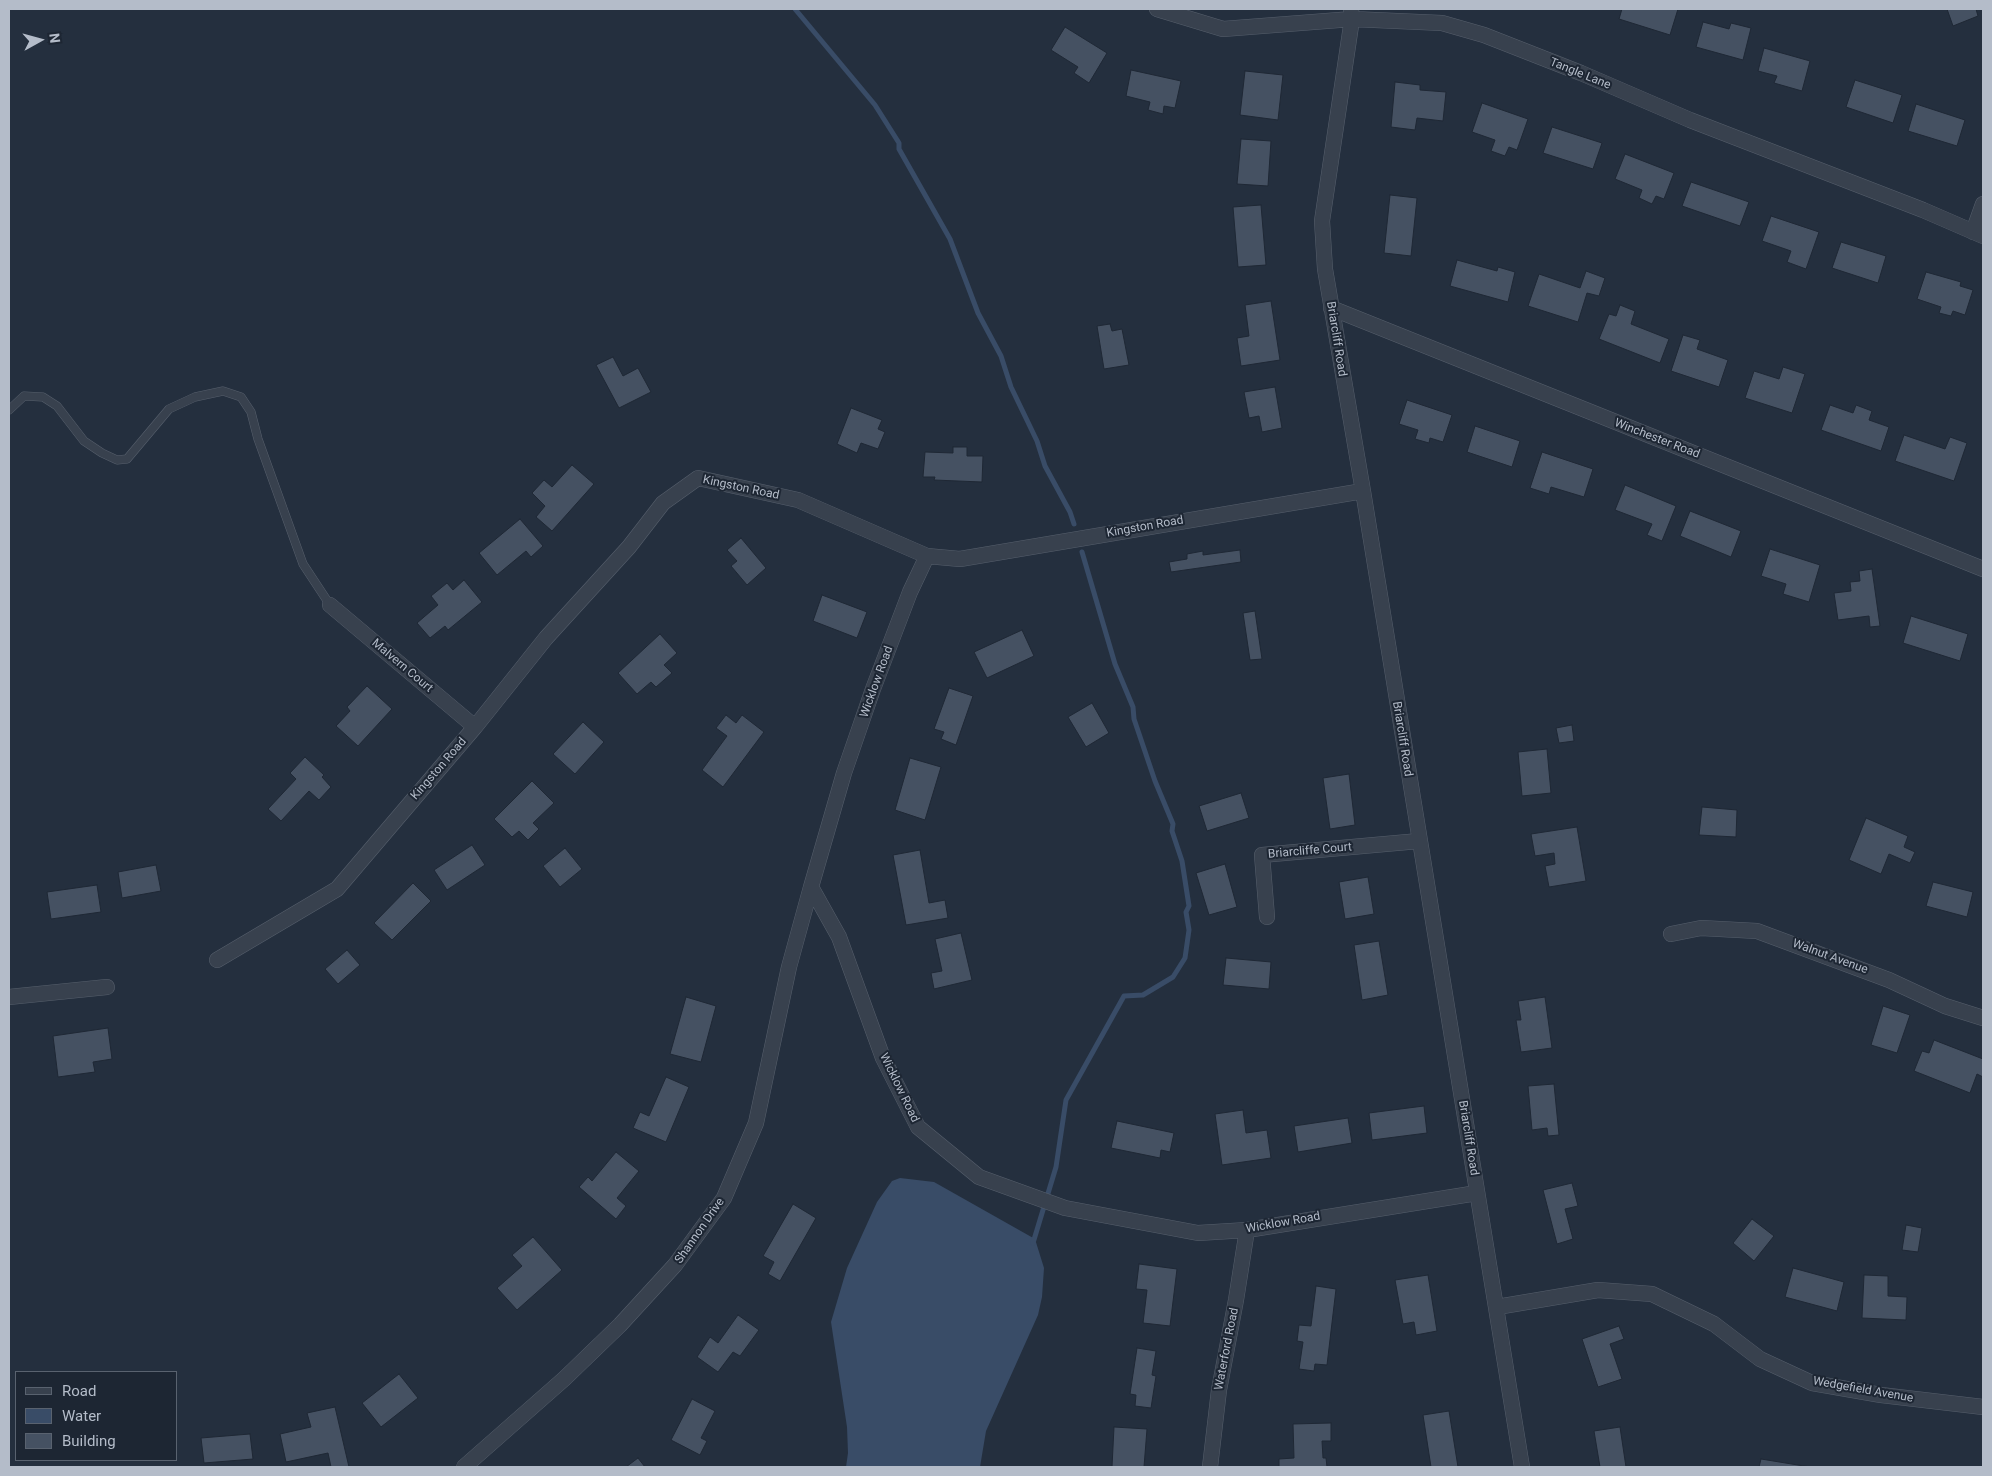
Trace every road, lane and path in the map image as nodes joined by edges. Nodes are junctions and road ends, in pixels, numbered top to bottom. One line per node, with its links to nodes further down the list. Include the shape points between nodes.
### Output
1 (1157, 9): 2 (street, Tangle Lane, via 1223,29)
2 (1351, 14): 4 (street, Tangle Lane, via 1442,23 1484,35); 5 (street, Briarcliff Road, via 1322,221)
3 (1983, 204): 4 (street)
4 (1978, 234)
5 (1331, 308): 7 (street, Briarcliff Road); 9 (street, Winchester Road)
6 (9, 410): 10 (lane, via 24,396 43,397 57,406 84,441 117,460 126,459 169,409 195,396 223,391 241,396 251,412 303,564)
7 (1363, 490): 8 (street, Kingston Road, via 960,559); 12 (street, Briarcliff Road)
8 (927, 556): 11 (street, Kingston Road, via 798,500 698,478 663,503 629,547 546,638); 13 (street, Wicklow Road, via 870,698)
9 (1983, 569)
10 (330, 605): 11 (street, Malvern Court)
11 (475, 727): 16 (street, Kingston Road, via 337,889)
12 (1419, 841): 14 (street, Briarcliffe Court, via 1262,856); 20 (street, Briarcliff Road)
13 (811, 887): 21 (street, Wicklow Road, via 839,937 883,1058 918,1127 979,1177 1064,1208 1198,1233); 24 (street, Shannon Drive, via 789,968 756,1123 724,1198 675,1266 620,1325)
14 (1267, 917)
15 (1670, 934): 19 (street, Walnut Avenue, via 1702,928 1757,931)
16 (217, 960)
17 (107, 987): 18 (street)
18 (9, 997)
19 (1983, 1018)
20 (1477, 1193): 21 (street, Wicklow Road); 22 (street, Briarcliff Road)
21 (1247, 1230): 25 (street, Waterford Road, via 1219,1390)
22 (1497, 1308): 23 (street, Wedgefield Avenue, via 1598,1290 1652,1294 1714,1324 1760,1359 1812,1383); 26 (street, Briarcliff Road)
23 (1983, 1407)
24 (464, 1467)
25 (1210, 1467)
26 (1522, 1467)

